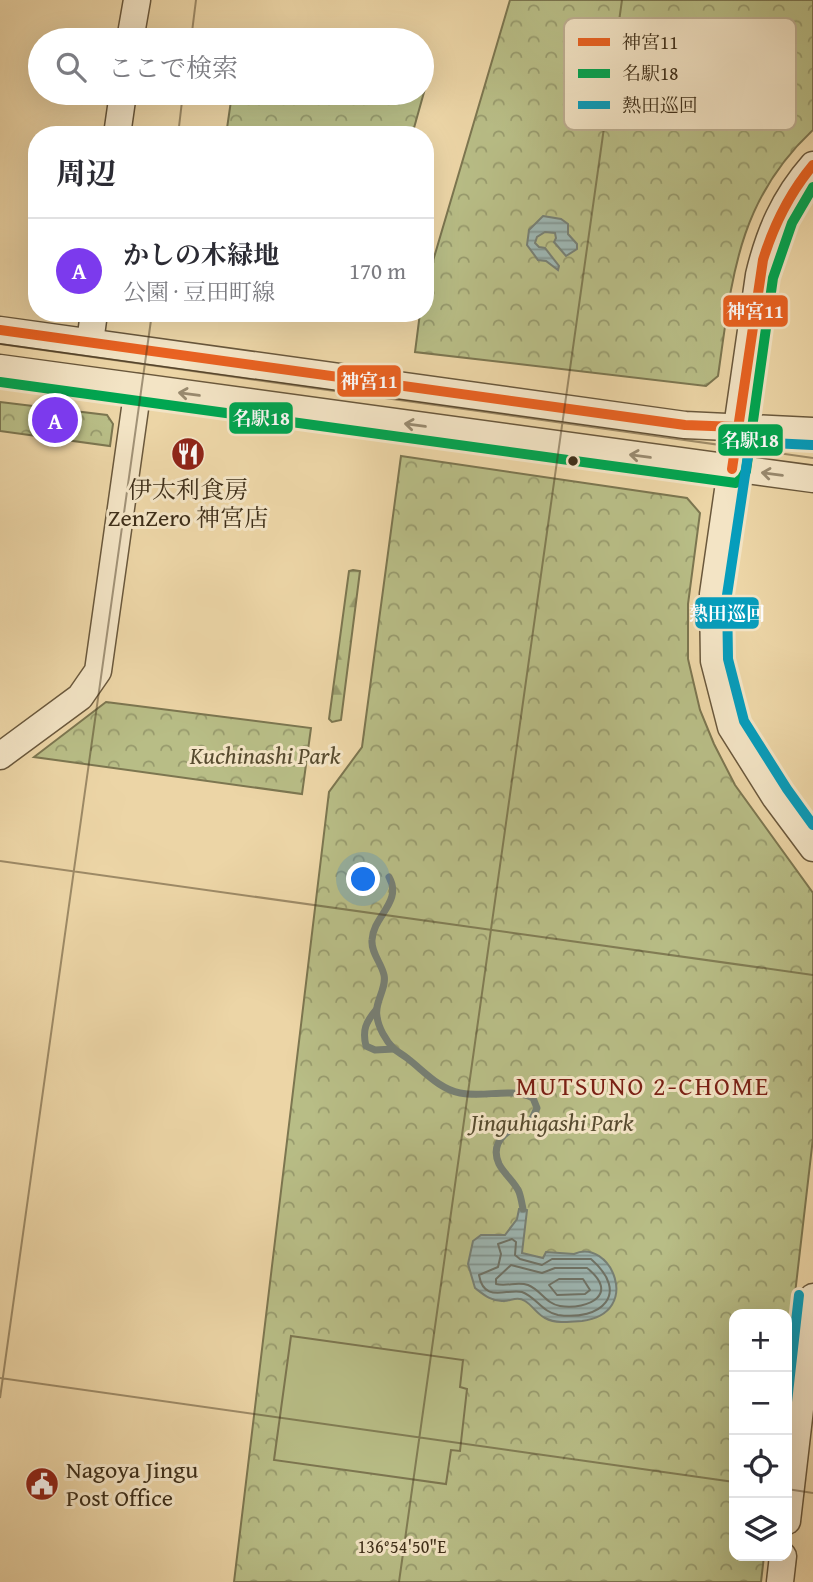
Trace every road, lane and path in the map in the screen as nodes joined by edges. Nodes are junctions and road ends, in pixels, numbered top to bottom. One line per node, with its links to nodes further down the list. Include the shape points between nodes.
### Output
1 (136, 0): 2 (street)
2 (132, 28)
3 (121, 105): 4 (street)
4 (118, 126)
5 (813, 165): 11 (street, via 780,211 766,247)
6 (93, 322): 8 (street)
7 (0, 330): 8 (street)
8 (90, 342): 11 (street, via 685,425)
9 (0, 368): 10 (street)
10 (138, 387): 13 (street, one-way to 10); 15 (street, via 98,671 80,697)
11 (738, 427): 12 (street); 13 (street)
12 (813, 431)
13 (732, 469): 14 (street, one-way to 13); 16 (street, via 713,594 714,660 731,727)
14 (813, 480)
15 (0, 756)
16 (813, 848)
17 (813, 1297): 18 (street)
18 (790, 1498)
19 (782, 1561): 20 (street)
20 (780, 1582)

